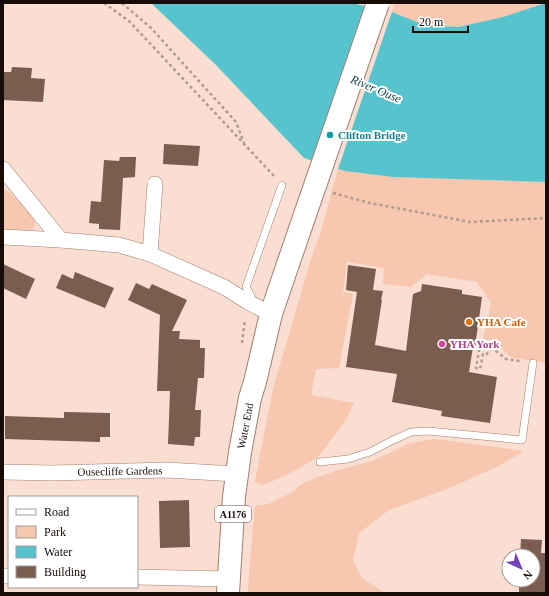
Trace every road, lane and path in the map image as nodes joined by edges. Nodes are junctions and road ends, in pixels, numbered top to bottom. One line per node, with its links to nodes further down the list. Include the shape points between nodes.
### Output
1 (104, 3): 4 (path, via 129,21)
2 (122, 3): 4 (path, via 151,28 236,122)
3 (378, 3): 14 (main road, Water End / A1176, bridge)
4 (245, 145): 7 (path)
5 (5, 175): 11 (street)
6 (155, 184): 12 (street)
7 (282, 185): 13 (lane, via 246,287 251,296)
8 (354, 199): 9 (path, via 470,222)
9 (546, 218)
10 (3, 237): 11 (street)
11 (61, 240): 12 (street, via 118,245)
12 (150, 254): 13 (street, via 224,287)
13 (248, 302): 14 (street); 15 (path)
14 (270, 314): 20 (main road, Water End / A1176, via 250,398)
15 (242, 344)
16 (492, 348): 16 (path, via 480,345 476,368 480,369 483,354 486,355); 17 (path, via 506,359)
17 (533, 363): 18 (lane, via 522,440 428,431 411,432 370,452 348,459)
18 (320, 462)
19 (3, 472): 20 (street, Ousecliffe Gardens, via 167,470)
20 (236, 474): 22 (main road, Water End / A1176)
21 (138, 577): 22 (street)
22 (228, 586)

